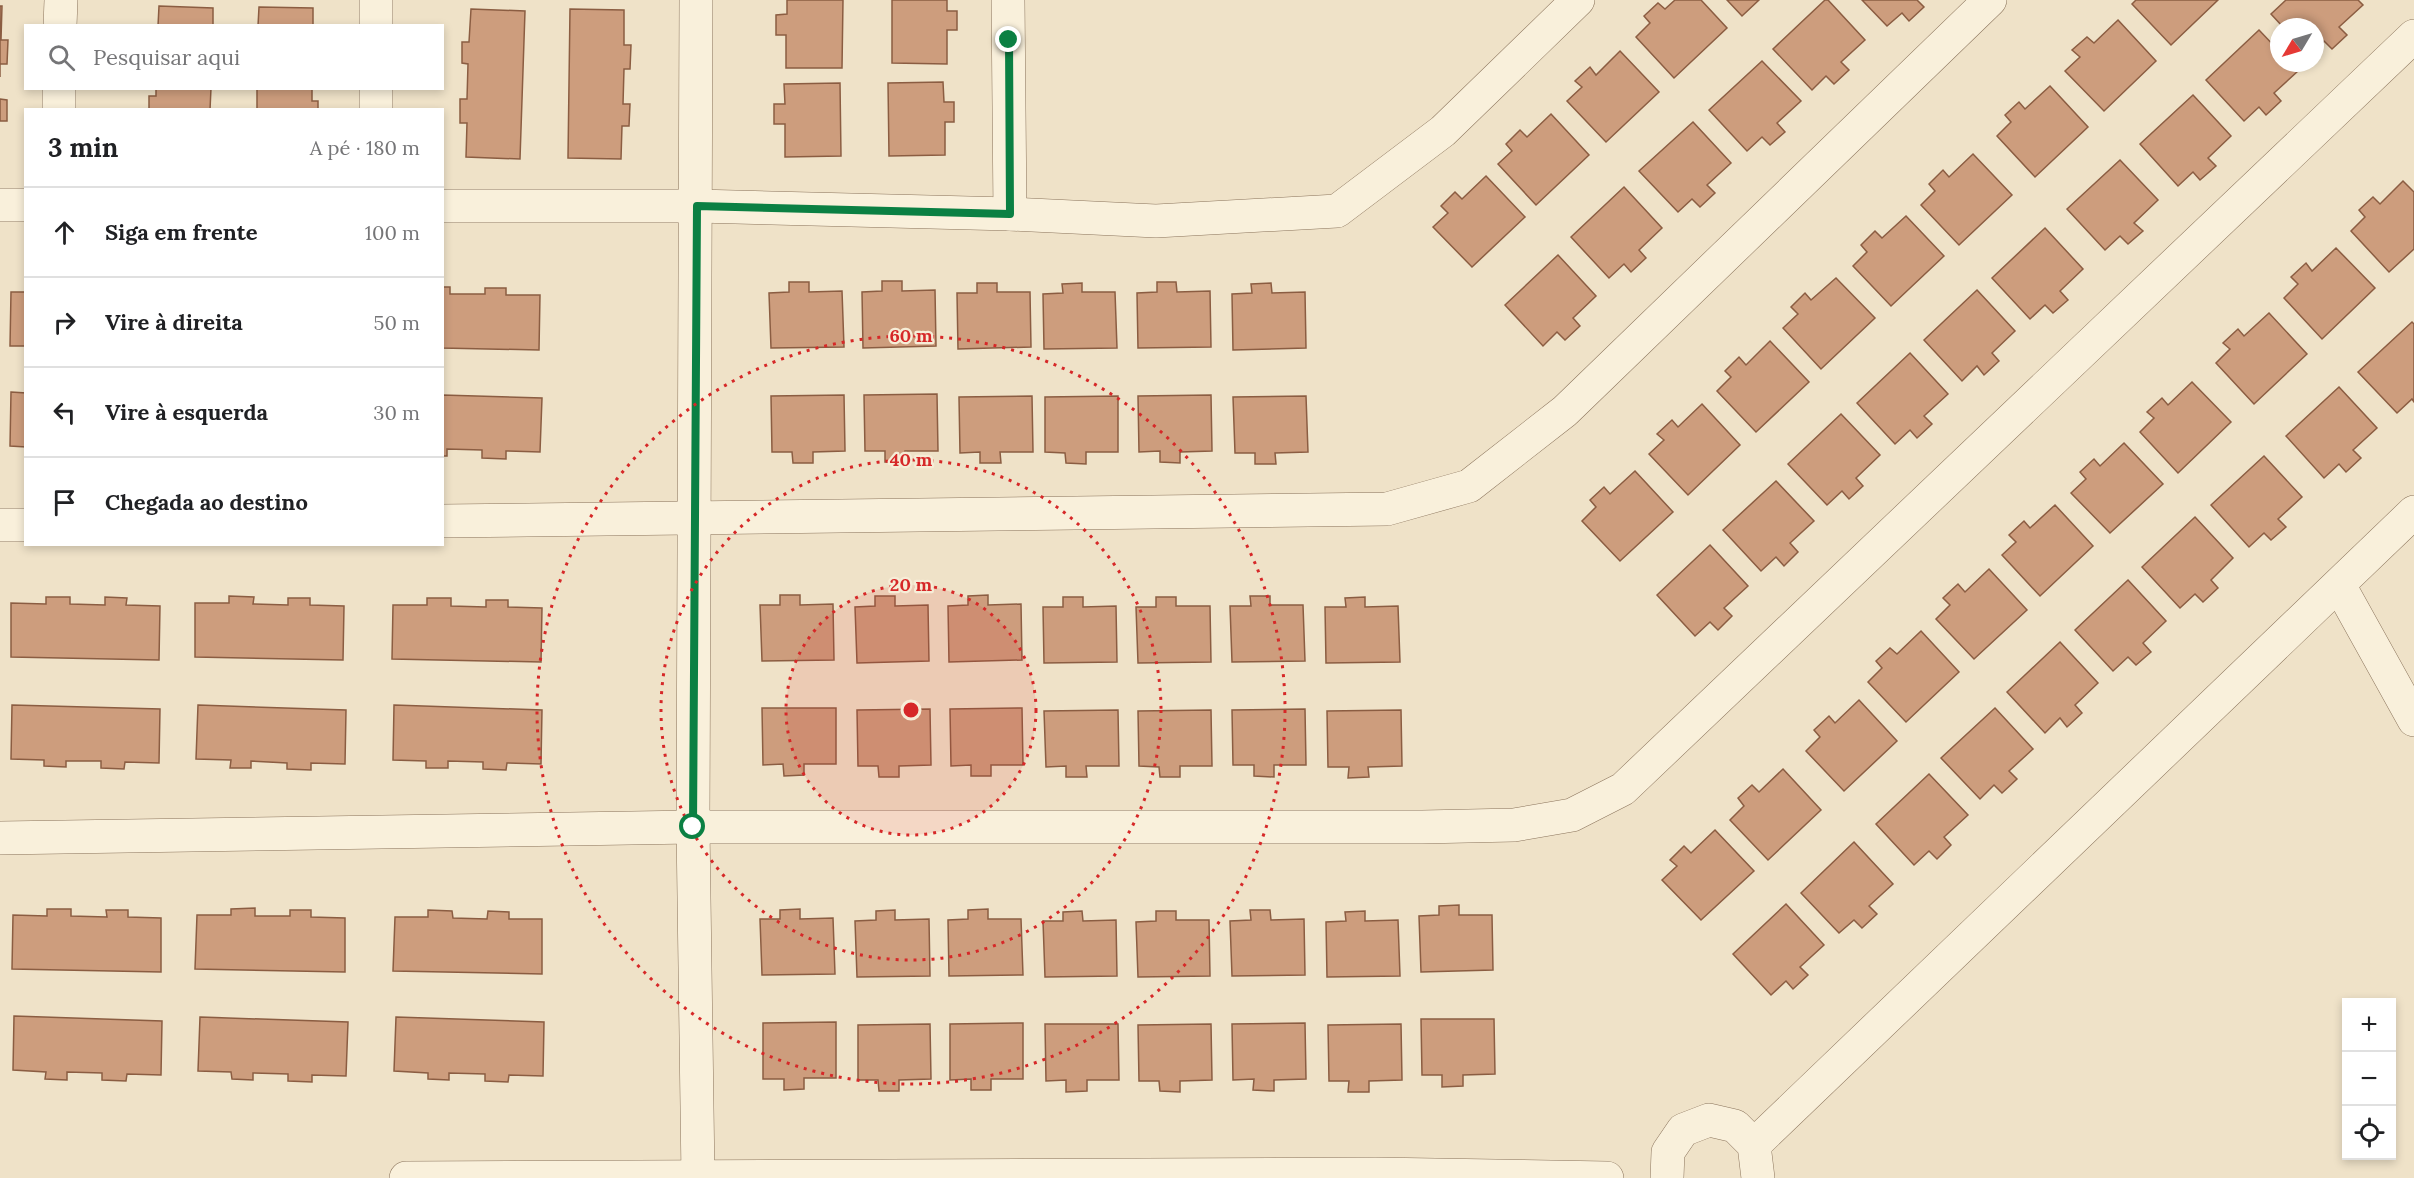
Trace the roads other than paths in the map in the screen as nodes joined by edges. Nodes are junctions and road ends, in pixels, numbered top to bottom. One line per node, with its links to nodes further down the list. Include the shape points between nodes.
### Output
1 (61, 0): 7 (street)
2 (376, 0): 8 (street)
3 (696, 0): 17 (street)
4 (1008, 0): 18 (street)
5 (1578, 0): 18 (street, via 1443,130 1337,211 1156,221)
6 (1990, 0): 20 (street, via 1565,411 1469,486 1388,509)
7 (60, 24)
8 (376, 24)
9 (2414, 36): 26 (street, via 1623,789 1572,815 1514,825 1445,827)
10 (59, 90): 12 (street)
11 (376, 90): 13 (street)
12 (59, 108)
13 (376, 108)
14 (0, 205): 15 (street)
15 (24, 205)
16 (444, 206): 17 (street)
17 (697, 206): 18 (street); 20 (street)
18 (1010, 214)
19 (2414, 512): 24 (street)
20 (695, 518): 21 (street); 26 (street)
21 (444, 521)
22 (0, 525): 23 (street)
23 (24, 525)
24 (2339, 585): 25 (street); 28 (street)
25 (2414, 720)
26 (693, 827): 27 (street); 30 (street)
27 (0, 838)
28 (1754, 1145): 34 (street, via 1735,1126 1709,1120 1683,1130 1668,1152); 35 (street)
29 (1376, 1176): 31 (street); 33 (street)
30 (698, 1177): 31 (street); 32 (street)
31 (1067, 1177)
32 (406, 1178)
33 (1608, 1178)
34 (1667, 1178)
35 (1758, 1178)

